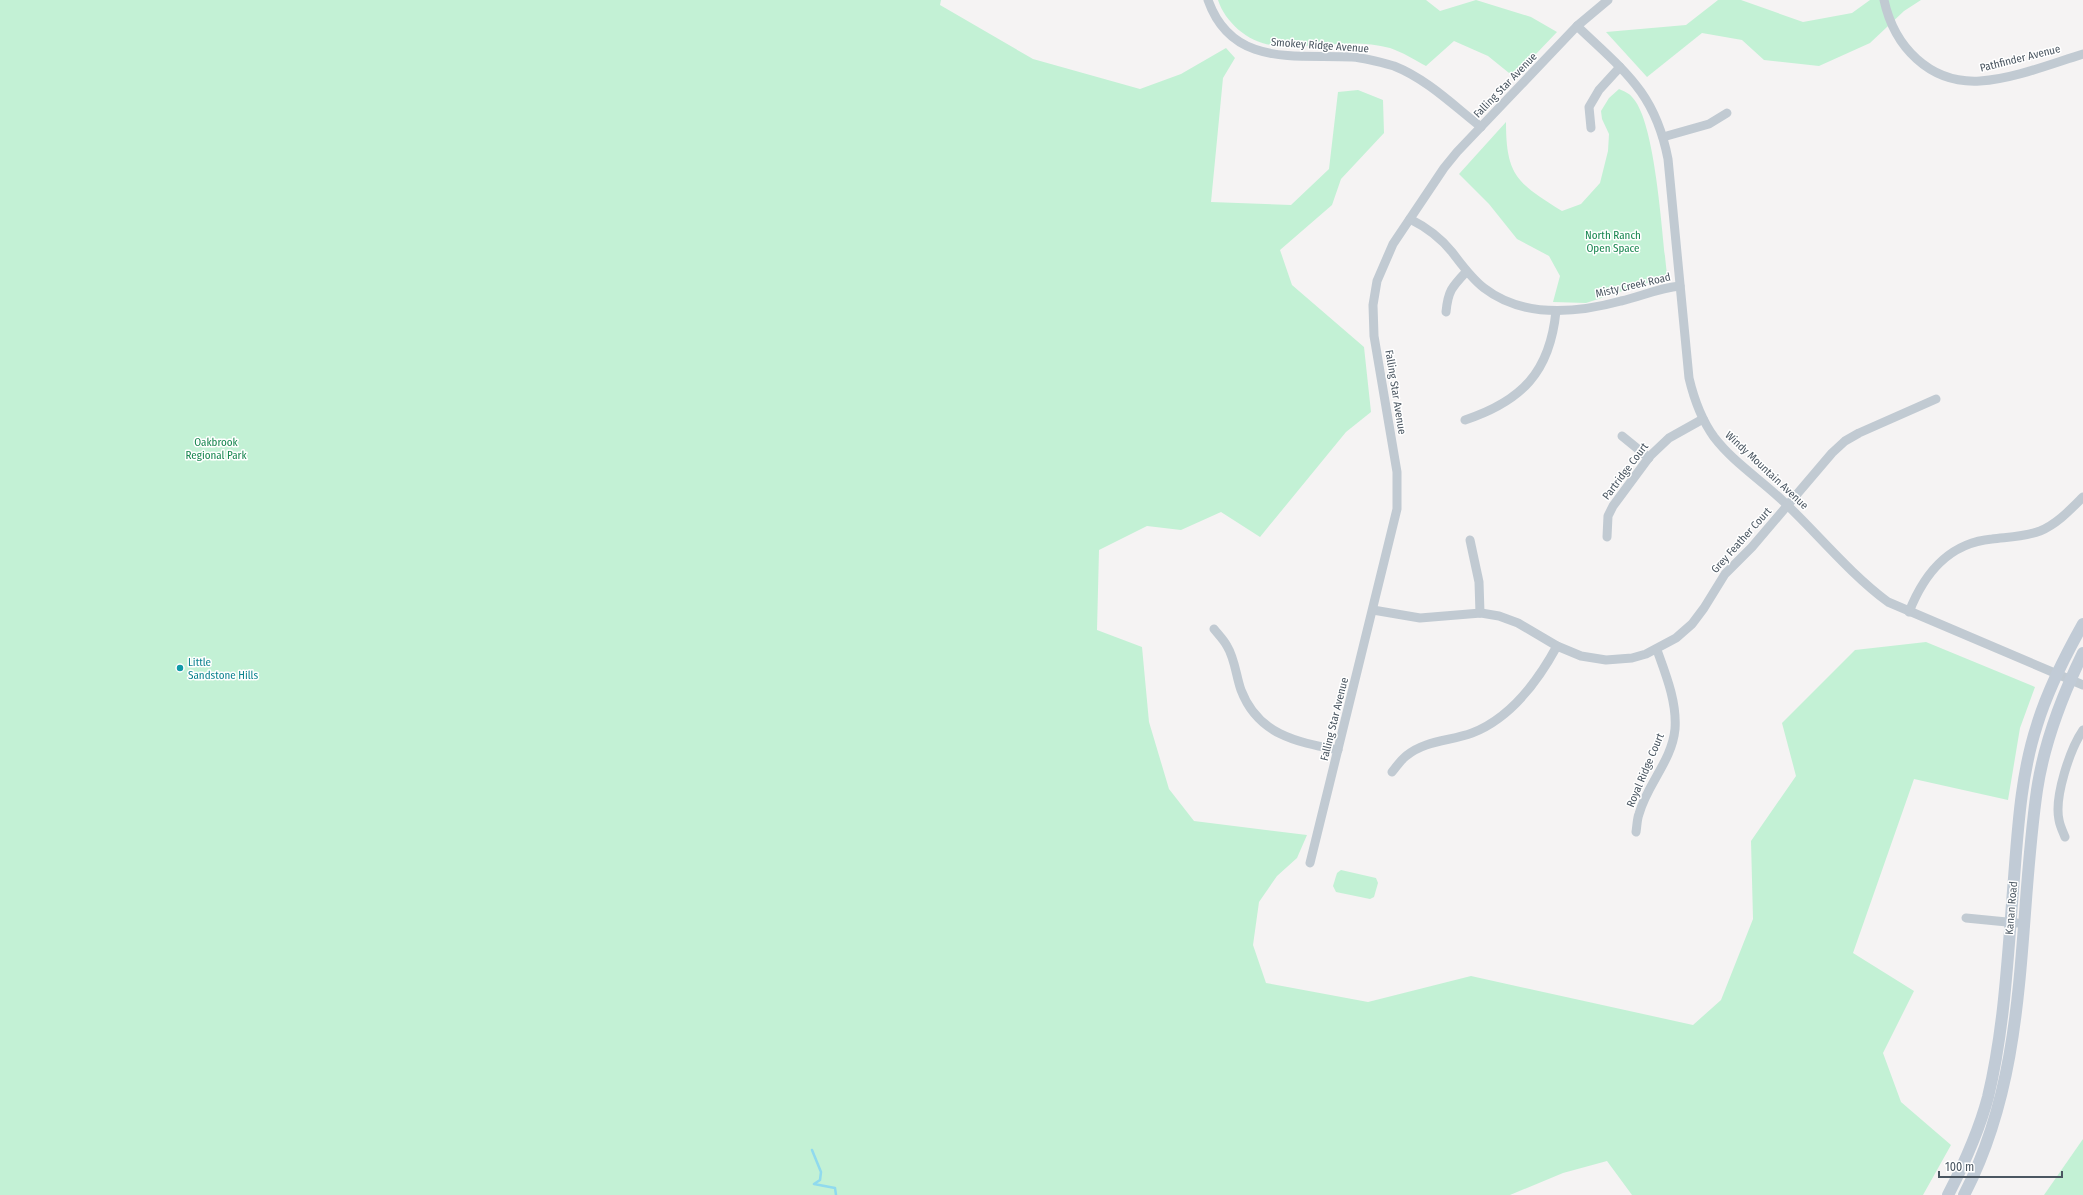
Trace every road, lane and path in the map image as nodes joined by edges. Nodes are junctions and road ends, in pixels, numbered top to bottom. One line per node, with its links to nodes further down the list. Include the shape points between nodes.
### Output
1 (1208, 0): 8 (street, Smokey Ridge Avenue, via 1225,28 1256,51 1286,56 1353,57 1374,60 1425,83)
2 (1608, 0): 4 (street, Falling Star Avenue)
3 (1884, 0): 5 (street, Pathfinder Avenue, via 1893,29 1908,51 1922,64 1942,74 1964,80 1988,80)
4 (1577, 26): 6 (street, Windy Mountain Avenue); 8 (street, Falling Star Avenue)
5 (2083, 54)
6 (1620, 67): 9 (street, via 1599,90 1589,107); 10 (street, Windy Mountain Avenue, via 1646,98)
7 (1727, 113): 10 (street, via 1709,124)
8 (1481, 127): 11 (street, Falling Star Avenue, via 1444,168)
9 (1591, 128)
10 (1664, 136): 13 (street, Windy Mountain Avenue)
11 (1410, 219): 12 (street, Misty Creek Road, via 1428,228 1440,239); 25 (street, Falling Star Avenue, via 1384,261 1373,305 1374,336 1397,472 1398,493 1395,523)
12 (1466, 272): 14 (street, Misty Creek Road, via 1483,288 1513,305); 15 (street, via 1448,295)
13 (1680, 286): 14 (street, Misty Creek Road, via 1654,290 1611,304); 17 (street, Windy Mountain Avenue, via 1689,378)
14 (1556, 311): 18 (street, via 1549,348 1531,381 1504,404)
15 (1446, 312)
16 (1936, 399): 22 (street, Grey Feather Court, via 1845,441)
17 (1703, 419): 20 (street, Partridge Court, via 1669,438); 22 (street, Windy Mountain Avenue, via 1727,452)
18 (1465, 420)
19 (1622, 436): 20 (street)
20 (1649, 458): 23 (street, Partridge Court, via 1613,506 1608,516)
21 (2083, 497): 26 (street, via 2054,524 2040,531 2026,536 1972,543 1945,558 1923,582)
22 (1788, 506): 26 (street, Windy Mountain Avenue, via 1868,587 1888,602); 31 (street, Grey Feather Court, via 1725,574 1692,624)
23 (1607, 537)
24 (1470, 540): 27 (street, via 1479,582)
25 (1373, 610): 27 (street, Grey Feather Court, via 1420,618); 37 (street, Falling Star Avenue)
26 (1909, 612): 33 (street, Windy Mountain Avenue)
27 (1480, 613): 30 (street, Grey Feather Court, via 1500,616 1518,623)
28 (2083, 624): 33 (main road, Kanan Road)
29 (1214, 629): 37 (street, via 1228,646 1242,691 1249,706 1259,718 1274,731 1289,739)
30 (1557, 646): 31 (street, Grey Feather Court, via 1581,656 1606,660 1632,658); 38 (street, via 1537,678 1500,718 1472,733 1437,741 1420,748 1406,756)
31 (1657, 650): 39 (street, Royal Ridge Court, via 1671,688 1675,730 1668,754 1639,813)
32 (2083, 653): 34 (main road, Kanan Road)
33 (2056, 673): 34 (street, Windy Mountain Avenue); 43 (main road, Kanan Road, via 2036,726 2024,779)
34 (2070, 679): 35 (street, Windy Mountain Avenue); 44 (main road, Kanan Road, via 2051,731 2037,789)
35 (2083, 685)
36 (2083, 730): 40 (street, via 2074,743 2066,763 2059,819)
37 (1338, 750): 41 (street, Falling Star Avenue)
38 (1392, 772)
39 (1636, 832)
40 (2065, 837)
41 (1310, 863)
42 (1966, 918): 43 (street)
43 (2010, 923): 44 (street); 45 (main road, Kanan Road, via 2001,1020 1987,1098 1975,1136)
44 (2024, 923): 46 (main road, Kanan Road, via 2016,1022 2003,1091 1989,1141)
45 (1948, 1195)
46 (1964, 1195)

